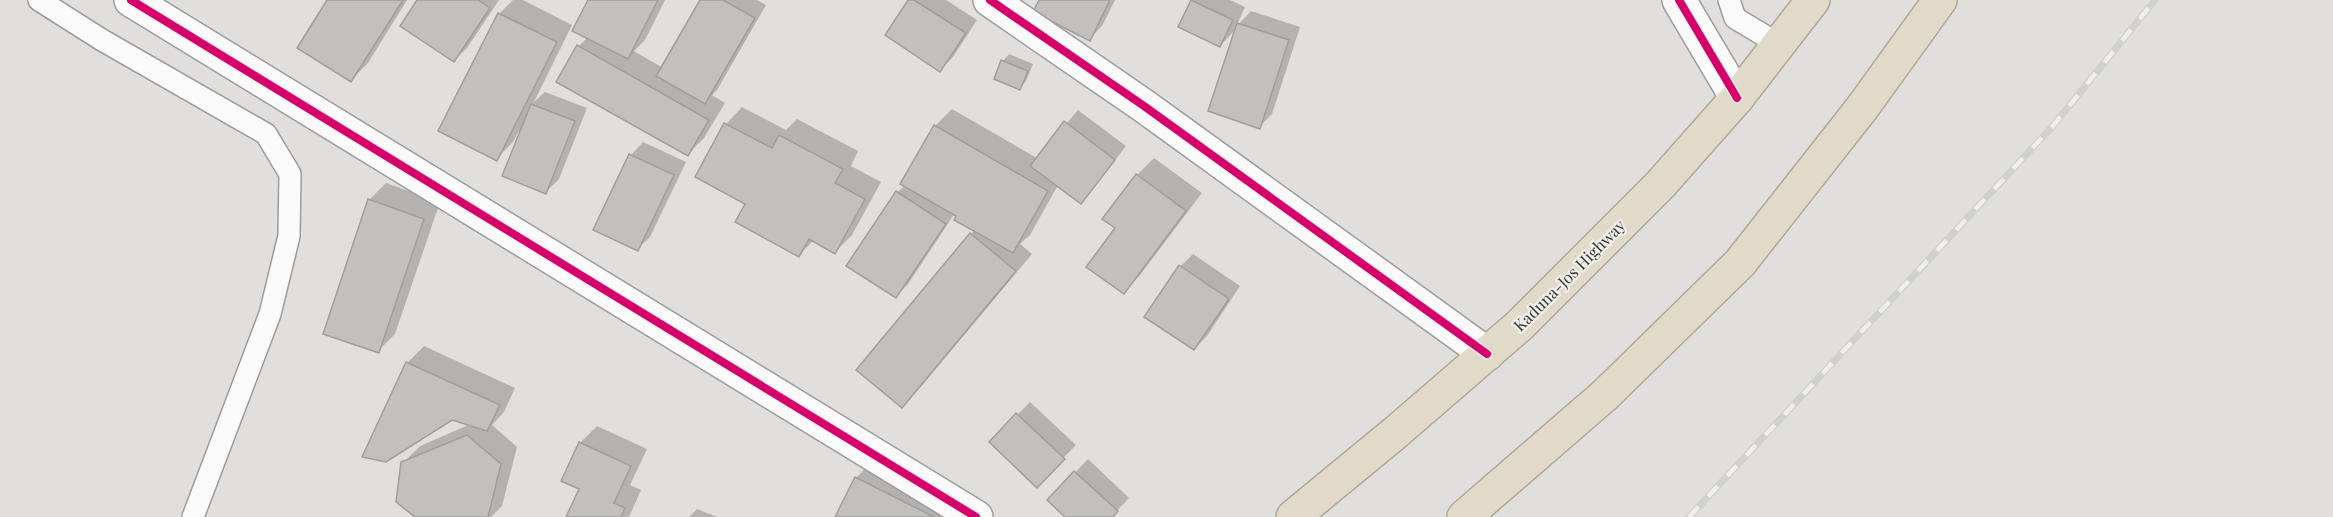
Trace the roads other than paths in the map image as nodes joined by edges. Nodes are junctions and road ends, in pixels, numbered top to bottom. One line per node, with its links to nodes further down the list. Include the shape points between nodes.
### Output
1 (39, 0): 11 (lane, via 266,134 290,174 289,236 270,314)
2 (131, 0): 12 (street)
3 (990, 0): 10 (street, via 1144,106)
4 (1679, 0): 9 (street)
5 (1730, 0): 8 (lane, via 1735,18)
6 (1813, 0): 8 (highway, Kaduna-Jos Highway)
7 (1941, 0): 14 (highway, via 1740,263 1605,395)
8 (1780, 45): 9 (highway, Kaduna-Jos Highway)
9 (1737, 98): 10 (highway, Kaduna-Jos Highway, via 1660,185)
10 (1487, 354): 13 (highway, Kaduna-Jos Highway)
11 (193, 517)
12 (976, 517)
13 (1293, 517)
14 (1464, 517)

